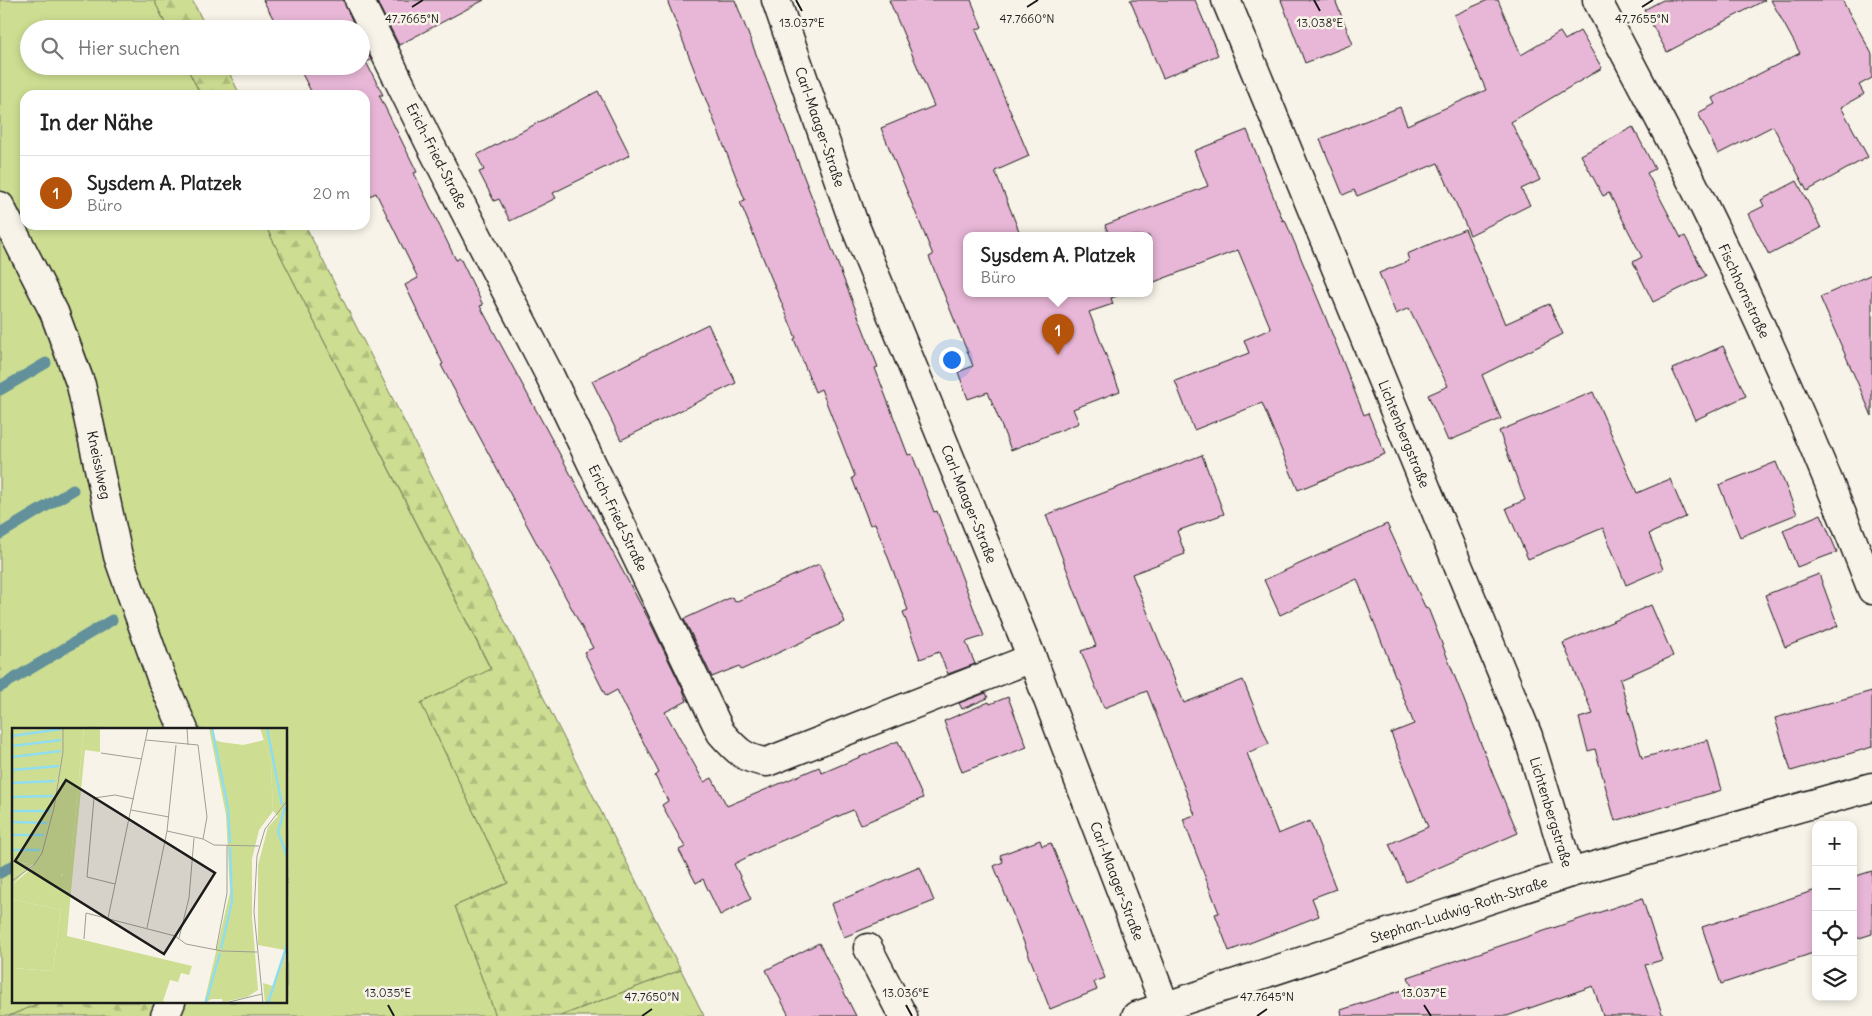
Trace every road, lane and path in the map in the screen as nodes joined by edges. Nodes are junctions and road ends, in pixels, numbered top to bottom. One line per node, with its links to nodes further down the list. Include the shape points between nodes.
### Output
1 (359, 0): 5 (street, Erich-Fried-Straße)
2 (776, 0): 9 (street, Carl-Maager-Straße, via 853,221)
3 (1226, 0): 12 (street, Lichtenbergstraße, via 1528,736)
4 (1597, 0): 8 (street, Fischhornstraße, via 1702,202 1778,364)
5 (369, 20)
6 (370, 22): 9 (street, Erich-Fried-Straße, via 548,372 721,733 736,751 752,761 767,762)
7 (0, 206): 10 (street, Kneisslweg, via 54,312 81,385 118,556 162,680)
8 (1872, 590)
9 (1032, 658): 15 (street, Carl-Maager-Straße)
10 (183, 728)
11 (1872, 787): 12 (street, Stephan-Ludwig-Roth-Straße)
12 (1570, 873): 15 (street, Stephan-Ludwig-Roth-Straße)
13 (868, 948): 17 (street)
14 (170, 1004): 16 (street)
15 (1165, 1006): 18 (street, Stephan-Ludwig-Roth-Straße)
16 (165, 1016)
17 (903, 1016)
18 (1136, 1016)

